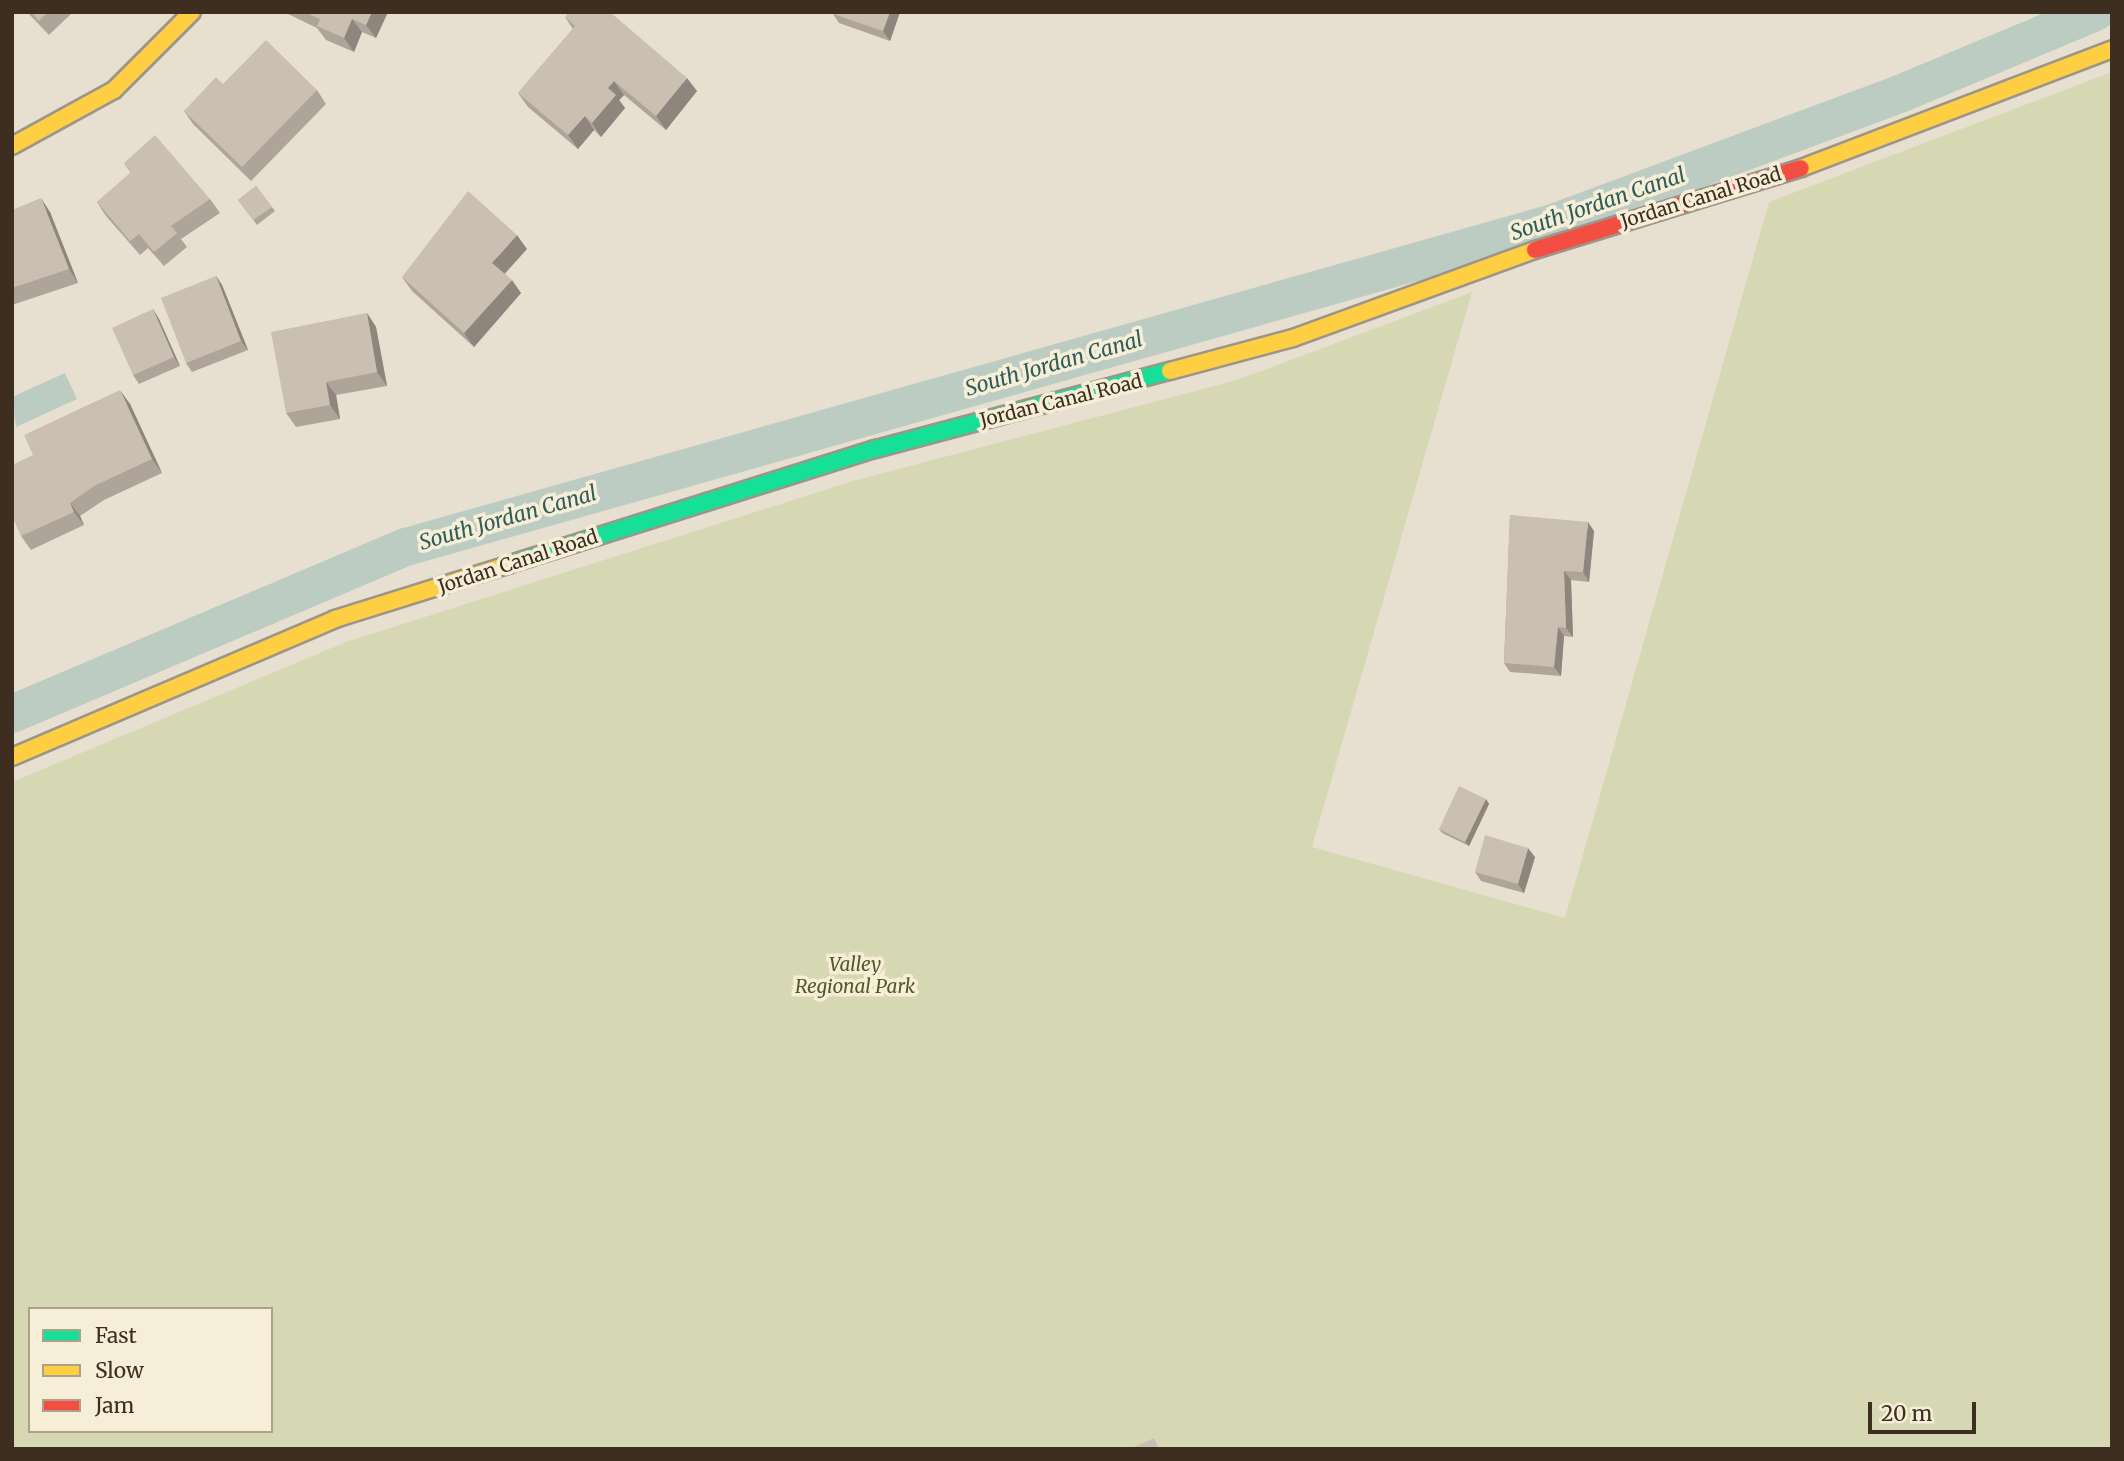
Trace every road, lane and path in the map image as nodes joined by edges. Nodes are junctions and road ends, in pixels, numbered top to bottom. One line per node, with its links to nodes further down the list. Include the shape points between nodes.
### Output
1 (192, 12): 3 (street, via 114,90)
2 (2112, 50): 4 (street, Jordan Canal Road, via 1856,150 1478,268 1293,338 876,449 335,619)
3 (12, 146)
4 (12, 757)

